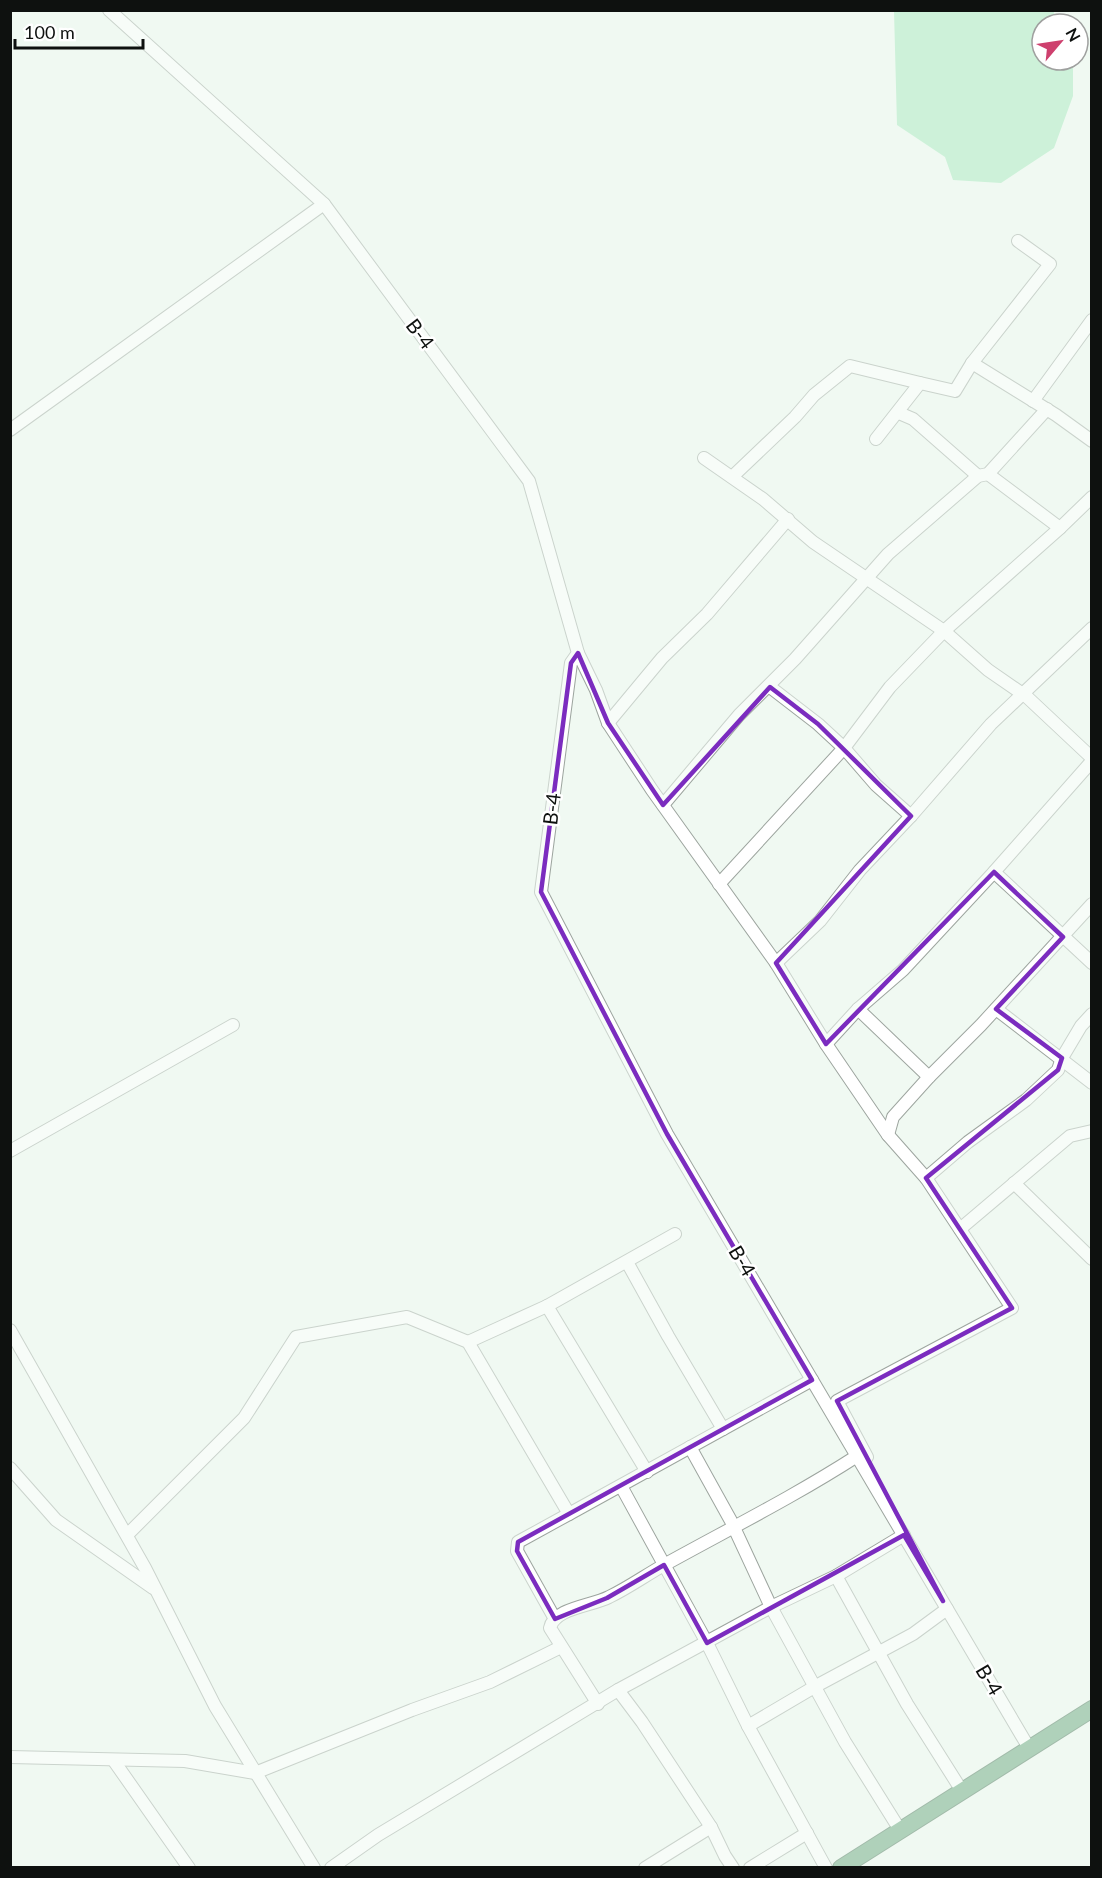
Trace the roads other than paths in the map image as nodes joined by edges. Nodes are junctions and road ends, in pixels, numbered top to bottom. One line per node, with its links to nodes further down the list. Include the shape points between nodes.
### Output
1 (109, 10): 2 (street, B-4)
2 (324, 204): 10 (street); 22 (street, B-4, via 528,481)
3 (1018, 241): 5 (street, via 1050,264)
4 (1092, 320): 7 (street)
5 (972, 363): 6 (street, via 955,391); 7 (street)
6 (920, 383): 9 (street); 15 (street, via 850,366 814,395)
7 (1033, 401): 8 (street)
8 (1047, 409): 12 (street); 14 (street)
9 (899, 413): 11 (street); 14 (street, via 913,419)
10 (10, 430)
11 (876, 439)
12 (1092, 441)
13 (704, 458): 15 (street)
14 (983, 475): 18 (street); 19 (street, via 888,554)
15 (732, 477): 17 (street)
16 (1092, 497): 18 (street)
17 (788, 519): 19 (street, via 813,542); 25 (street)
18 (1060, 528): 21 (street)
19 (866, 578): 21 (street); 23 (street)
20 (1092, 628): 24 (street)
21 (944, 631): 24 (street); 26 (street, via 890,687)
22 (578, 653): 25 (street); 56 (street, B-4, via 571,663 541,892 667,1134)
23 (770, 687): 26 (street); 28 (street, via 740,715)
24 (1021, 694): 27 (street); 29 (street)
25 (608, 723): 28 (street)
26 (844, 748): 29 (street, via 876,785); 31 (street)
27 (1092, 759): 30 (street)
28 (663, 805): 31 (street)
29 (911, 816): 34 (street, via 860,870 820,921)
30 (994, 872): 33 (street); 36 (street, via 903,970)
31 (719, 884): 34 (street)
32 (1092, 904): 33 (street)
33 (1063, 937): 35 (street); 37 (street)
34 (776, 963): 40 (street)
35 (1092, 963)
36 (858, 1009): 40 (street); 42 (street)
37 (996, 1009): 41 (street); 42 (street)
38 (1092, 1014): 41 (street)
39 (232, 1025): 46 (street)
40 (826, 1044): 45 (street)
41 (1062, 1058): 43 (street); 47 (street, via 1058,1070 1026,1100)
42 (929, 1077): 45 (street, via 894,1117)
43 (1092, 1083)
44 (1092, 1131): 48 (street, via 1070,1136)
45 (888, 1135): 47 (street)
46 (10, 1151)
47 (926, 1178): 49 (street)
48 (1014, 1183): 49 (street); 51 (street)
49 (960, 1229): 70 (street, via 1012,1308 837,1401)
50 (675, 1234): 52 (street)
51 (1092, 1259)
52 (627, 1262): 53 (street); 57 (street)
53 (548, 1306): 55 (street); 61 (street)
54 (10, 1330): 65 (street)
55 (468, 1342): 63 (street); 65 (street, via 407,1317 296,1337 244,1418)
56 (812, 1380): 57 (street); 59 (street, B-4)
57 (723, 1429): 58 (street)
58 (690, 1447): 61 (street); 64 (street)
59 (857, 1456): 64 (street); 66 (street, B-4)
60 (10, 1468): 69 (street, via 56,1520)
61 (647, 1472): 62 (street)
62 (621, 1486): 63 (street); 67 (street)
63 (569, 1514): 72 (street, via 518,1542 517,1551)
64 (734, 1527): 67 (street); 71 (street)
65 (127, 1535): 69 (street)
66 (904, 1535): 68 (street); 70 (street, B-4)
67 (664, 1565): 72 (street, via 607,1599); 73 (street)
68 (836, 1576): 71 (street); 75 (street)
69 (157, 1591): 84 (street, via 215,1706)
70 (945, 1605): 75 (street, via 913,1634); 81 (street, B-4)
71 (771, 1607): 73 (street); 76 (street)
72 (555, 1619): 74 (street, via 550,1628)
73 (707, 1643): 77 (street); 80 (street)
74 (561, 1647): 78 (street); 84 (street, via 490,1682)
75 (878, 1652): 76 (street); 85 (street)
76 (816, 1686): 80 (street); 87 (street, via 845,1742)
77 (618, 1690): 78 (street); 86 (street)
78 (598, 1704): 91 (street, via 378,1835)
79 (1092, 1709): 81 (highway)
80 (748, 1726): 88 (street)
81 (1029, 1748): 85 (highway)
82 (10, 1757): 83 (street)
83 (114, 1761): 84 (street, via 184,1761); 89 (street)
84 (255, 1773): 90 (street)
85 (962, 1791): 87 (highway)
86 (711, 1827): 92 (street); 93 (street)
87 (900, 1830): 96 (highway)
88 (807, 1833): 94 (street); 95 (street)
89 (189, 1868)
90 (314, 1868)
91 (330, 1868)
92 (645, 1868)
93 (733, 1868)
94 (750, 1868)
95 (826, 1868)
96 (841, 1868)

